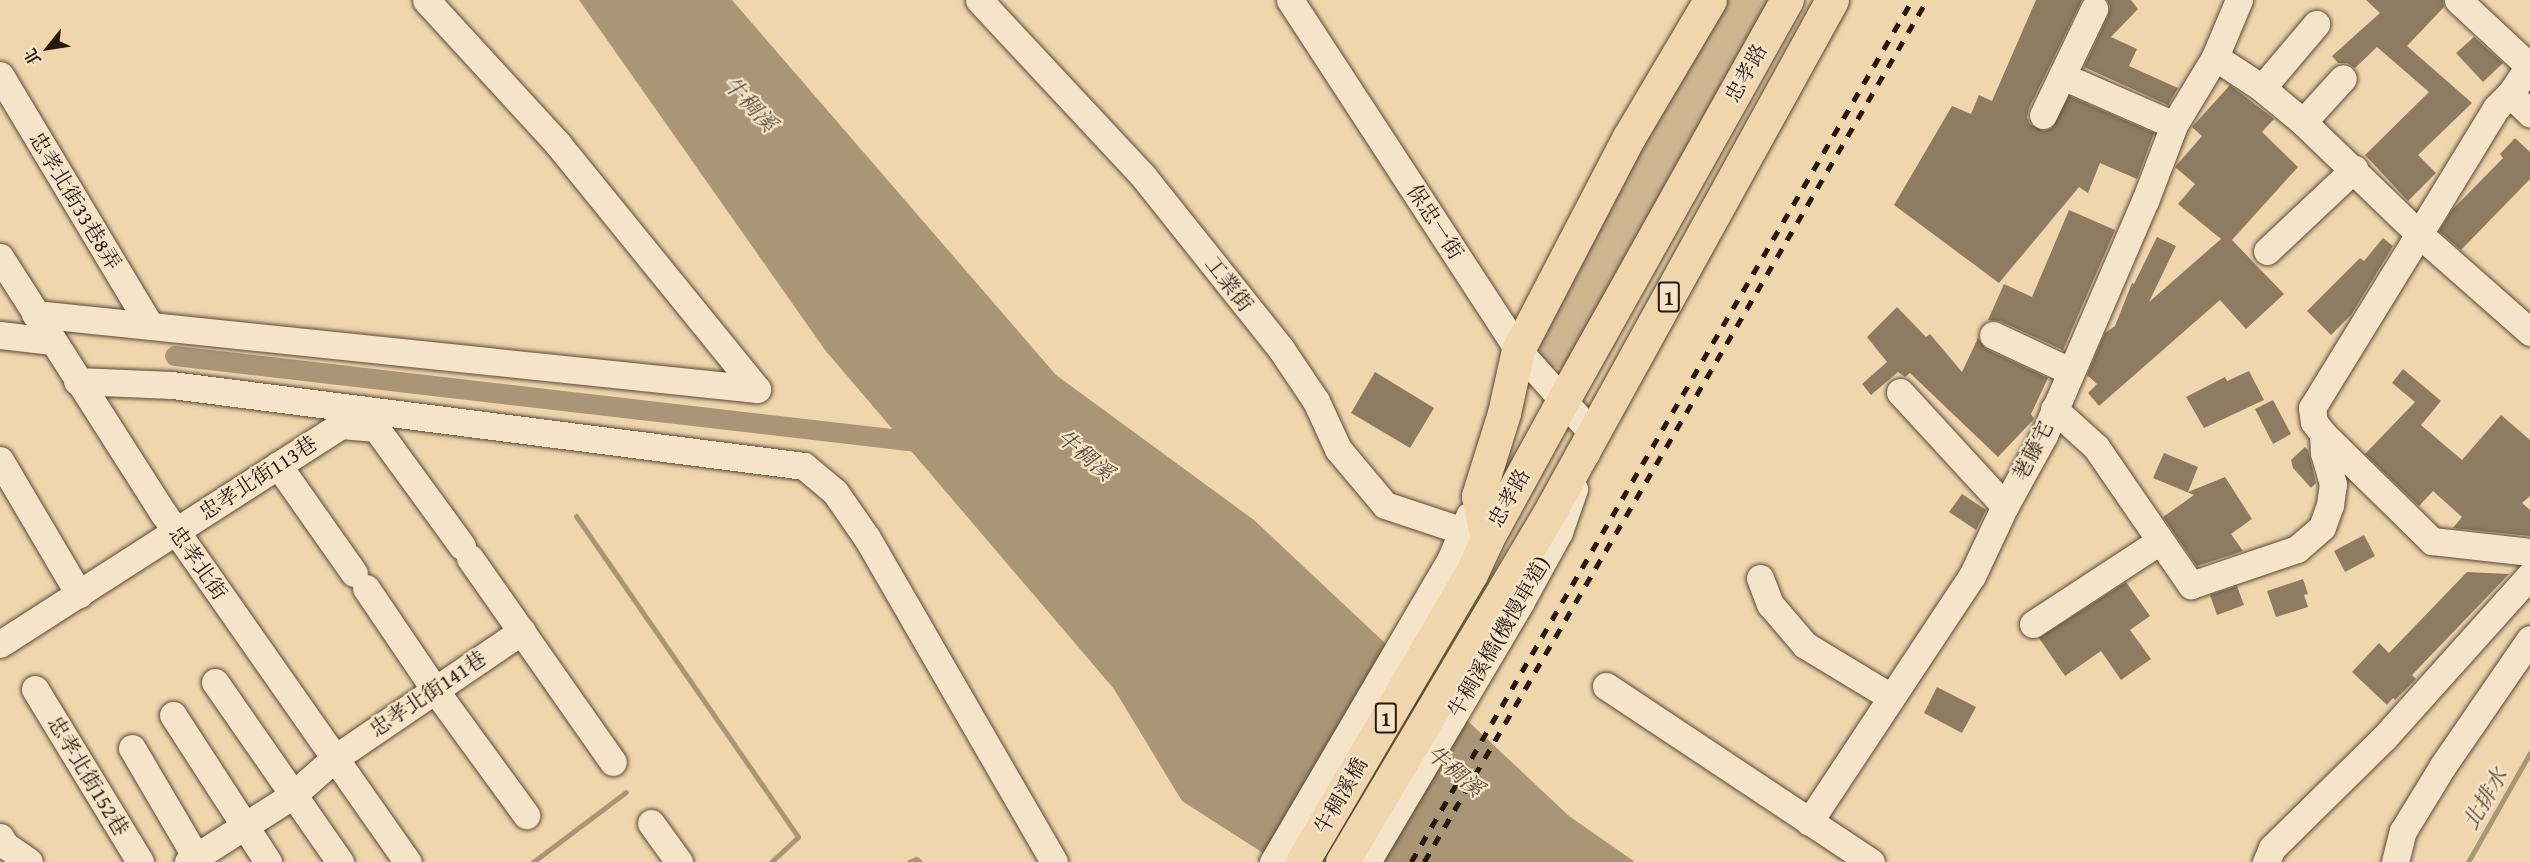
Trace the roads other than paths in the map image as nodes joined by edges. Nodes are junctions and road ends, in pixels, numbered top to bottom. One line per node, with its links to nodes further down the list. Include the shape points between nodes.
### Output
1 (426, 0): 26 (street, via 558,144 757,389)
2 (979, 0): 43 (street, 工業街, via 1143,176 1281,349 1316,401 1338,449 1384,505)
3 (1290, 0): 31 (street, 保忠一街)
4 (1710, 0): 31 (main road, 忠孝路, via 1629,137)
5 (1787, 0): 35 (main road, 忠孝路 / 1)
6 (1832, 0): 38 (main road, 忠孝路 / 1)
7 (2240, 0): 11 (street, 荖藤宅)
8 (2458, 0): 16 (street, via 2529,66)
9 (2094, 9): 13 (street)
10 (2316, 24): 15 (street)
11 (2215, 57): 15 (street); 20 (street, 荖藤宅)
12 (0, 75): 26 (street, 忠孝北街33巷8弄)
13 (2062, 76): 18 (street); 20 (street)
14 (2343, 78): 19 (street)
15 (2262, 88): 19 (street)
16 (2510, 94): 17 (street); 22 (street, via 2496,108)
17 (2530, 112)
18 (2043, 115)
19 (2303, 122): 21 (street)
20 (2174, 125): 32 (street, 荖藤宅)
21 (2354, 169): 22 (street); 23 (street)
22 (2419, 234): 27 (street); 37 (street, via 2312,408 2314,422)
23 (2267, 251)
24 (0, 257): 25 (street, 忠孝北街)
25 (35, 314): 26 (street); 30 (street, 忠孝北街)
26 (150, 326)
27 (2530, 332)
28 (0, 335): 30 (street)
29 (1994, 335): 32 (street)
30 (51, 341): 33 (street, 忠孝北街)
31 (1518, 350): 35 (street, 保忠一街); 43 (main road, 忠孝路, via 1504,413 1478,496)
32 (2070, 371): 36 (street, 荖藤宅)
33 (77, 381): 42 (street, 忠孝北街); 77 (street, via 172,385 804,466 835,492 867,538)
34 (1900, 392): 41 (street)
35 (1562, 402): 38 (street, 保忠一街); 43 (main road, 忠孝路 / 1)
36 (2054, 409): 41 (street, 荖藤宅); 44 (street, via 2096,447)
37 (2323, 434): 44 (street, via 2333,484 2330,505 2322,527 2297,549 2191,585); 45 (street, via 2432,541)
38 (1593, 435): 50 (main road, 忠孝路 / 1)
39 (0, 460): 49 (street)
40 (279, 465): 42 (street, 忠孝北街113巷); 52 (street, 忠孝北街113巷, via 341,425 376,428); 58 (street)
41 (2005, 506): 59 (street, 荖藤宅, via 1972,576)
42 (176, 531): 49 (street, 忠孝北街113巷); 62 (street, 忠孝北街)
43 (1475, 535): 46 (main road, 1)
44 (2160, 541): 51 (street)
45 (2530, 552)
46 (1461, 566): 78 (street); 79 (main road, 牛稠溪橋 / 1)
47 (2530, 575): 83 (street, via 2384,738 2272,848)
48 (1760, 578): 59 (street, via 1770,604 1804,645)
49 (79, 594): 53 (street, 忠孝北街113巷)
50 (1510, 597): 80 (main road, 牛稠溪橋 / 1); 81 (street, 牛稠溪橋(機慢車道))
51 (2032, 624)
52 (522, 631): 58 (street, 忠孝北街141巷); 63 (street)
53 (2, 638)
54 (2530, 639): 84 (street, via 2436,776 2403,831)
55 (215, 682): 64 (street)
56 (1605, 686): 66 (street)
57 (35, 689): 72 (street, 忠孝北街152巷)
58 (435, 690): 62 (street, 忠孝北街141巷); 65 (street)
59 (1891, 697): 66 (street, 荖藤宅)
60 (172, 715): 68 (street)
61 (132, 748): 70 (street)
62 (335, 758): 64 (street); 75 (street, 忠孝北街)
63 (613, 762)
64 (293, 795): 68 (street); 74 (street)
65 (526, 815)
66 (1809, 822): 82 (street)
67 (651, 823): 76 (street)
68 (245, 825): 70 (street); 73 (street)
69 (0, 837): 71 (street)
70 (194, 860)
71 (29, 862)
72 (140, 862)
73 (268, 862)
74 (340, 862)
75 (408, 862)
76 (679, 862)
77 (1054, 862)
78 (1273, 862)
79 (1302, 862)
80 (1342, 862)
81 (1367, 862)
82 (1871, 862)
83 (2266, 862)
84 (2395, 862)

